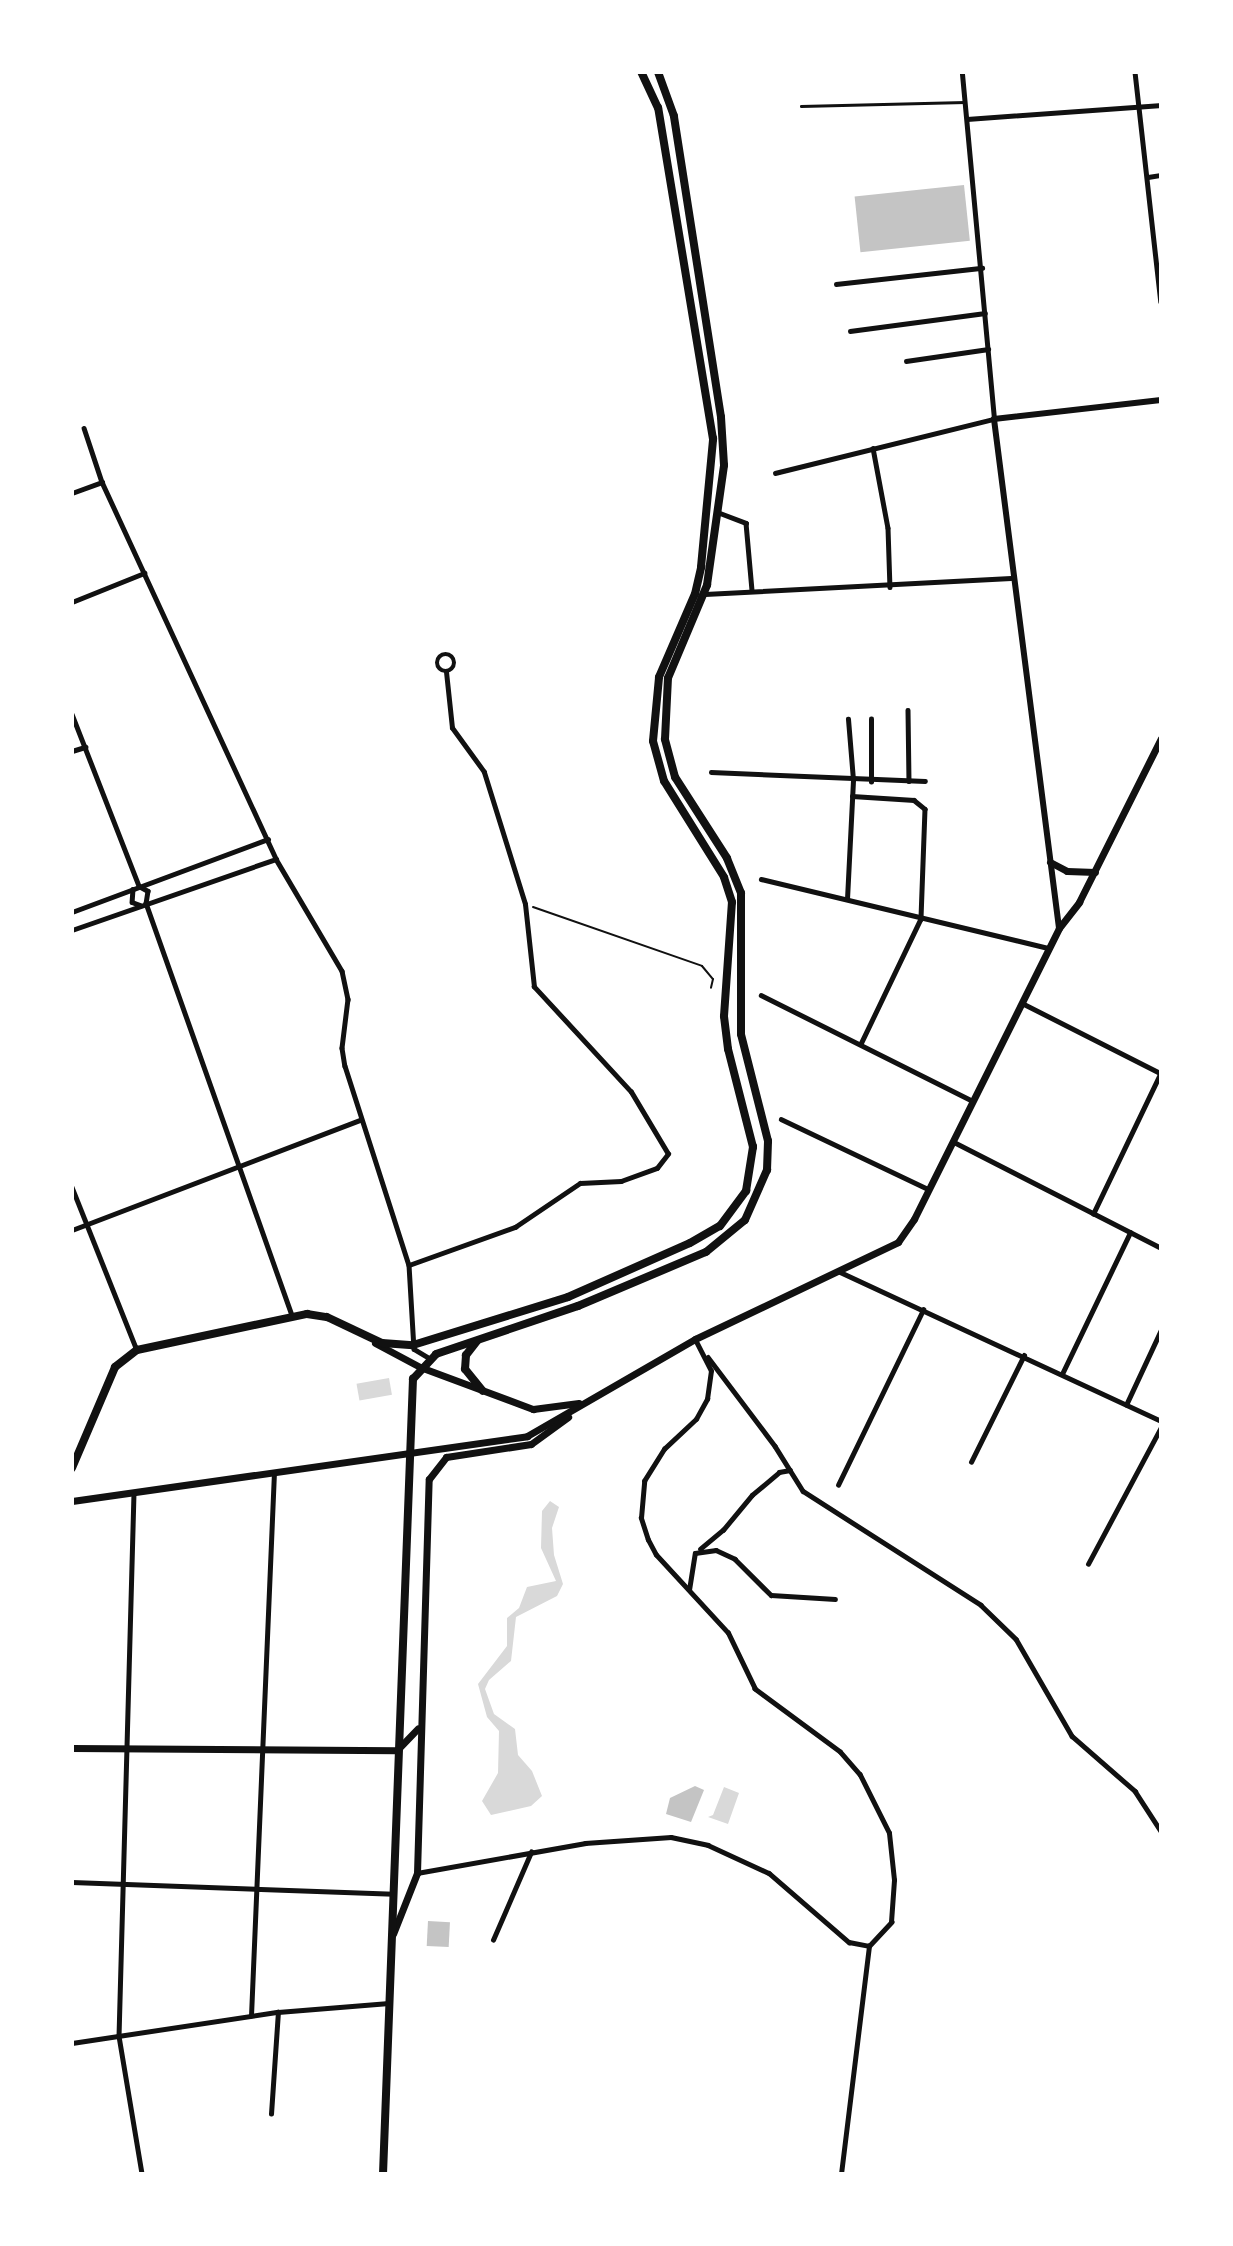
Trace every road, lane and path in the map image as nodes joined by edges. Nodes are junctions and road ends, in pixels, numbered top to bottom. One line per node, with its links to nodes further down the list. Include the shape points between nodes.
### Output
1 (641, 72): 86 (main road, via 658,108 713,439 701,567 695,594 659,677 653,741 663,781 717,865 732,902 725,1031 752,1139 751,1176 732,1214 690,1243 568,1297)
2 (658, 72): 26 (main road, via 674,116 722,417)
3 (962, 72): 5 (street)
4 (1135, 72): 8 (street)
5 (965, 102): 7 (lane); 9 (street)
6 (1161, 105): 8 (street)
7 (801, 106)
8 (1139, 106): 9 (street); 11 (street)
9 (967, 118): 12 (street)
10 (1161, 175): 11 (street)
11 (1147, 177): 14 (street)
12 (982, 268): 13 (street); 15 (street)
13 (836, 284)
14 (1161, 302)
15 (985, 313): 16 (street); 17 (street)
16 (850, 331)
17 (988, 349): 18 (street); 20 (street)
18 (906, 361)
19 (1161, 400): 20 (street)
20 (994, 419): 22 (street); 28 (street)
21 (84, 428): 24 (street)
22 (873, 448): 23 (street); 29 (street, via 888,528)
23 (775, 473)
24 (103, 482): 25 (street); 27 (street)
25 (72, 494)
26 (720, 513): 30 (street, via 746,523); 31 (main road)
27 (144, 573): 32 (street); 47 (street)
28 (1011, 578): 29 (street); 49 (street)
29 (890, 587): 30 (street)
30 (752, 590): 31 (street)
31 (704, 594): 84 (main road, via 668,678 664,739 676,777 727,858 741,893 741,1034 768,1141 762,1189 735,1231 706,1252 578,1306)
32 (72, 602)
33 (446, 672): 33 (street, via 437,664 445,654 455,663); 55 (street, via 452,728 484,772)
34 (908, 710): 43 (street)
35 (72, 714): 39 (street)
36 (848, 719): 42 (street)
37 (871, 719): 45 (street)
38 (1161, 738): 50 (main road)
39 (85, 747): 40 (street); 52 (street)
40 (72, 751)
41 (711, 772): 42 (street)
42 (853, 780): 45 (street); 46 (street)
43 (909, 781): 44 (street); 45 (street)
44 (925, 781)
45 (870, 782)
46 (852, 796): 53 (street); 57 (street, via 914,800 925,810)
47 (268, 839): 48 (street); 52 (street)
48 (276, 859): 54 (street); 68 (street, via 346,983 342,1048)
49 (1050, 862): 50 (main road, via 1067,871); 58 (street)
50 (1096, 872): 58 (main road)
51 (761, 879): 53 (street)
52 (136, 887): 54 (street, via 148,891); 54 (street, via 132,902); 56 (street)
53 (847, 899): 57 (street)
54 (143, 904): 59 (street); 70 (street)
55 (525, 904): 61 (path, via 702,966 712,976); 78 (street, via 534,987 631,1092 665,1146 666,1161 621,1181 580,1183 515,1227)
56 (72, 912)
57 (921, 919): 60 (street); 64 (street)
58 (1059, 928): 60 (main road)
59 (72, 930)
60 (1049, 948): 63 (main road)
61 (711, 988)
62 (761, 995): 64 (street)
63 (1022, 1003): 65 (street); 66 (main road)
64 (861, 1044): 66 (street)
65 (1161, 1073): 73 (street)
66 (974, 1101): 69 (main road)
67 (781, 1119): 72 (street)
68 (360, 1120): 70 (street); 78 (street)
69 (954, 1142): 72 (main road); 73 (street)
70 (238, 1167): 74 (street); 81 (street)
71 (72, 1187): 74 (street)
72 (929, 1189): 79 (main road, via 898,1242)
73 (1094, 1214): 76 (street)
74 (86, 1225): 75 (street); 87 (street)
75 (72, 1230)
76 (1130, 1233): 77 (street); 91 (street)
77 (1161, 1248)
78 (409, 1265): 86 (street)
79 (834, 1269): 80 (street); 85 (main road)
80 (923, 1310): 88 (street); 102 (street)
81 (292, 1316): 83 (main road, via 327,1317); 87 (main road)
82 (1161, 1330): 94 (street)
83 (354, 1332): 86 (main road, via 392,1345); 90 (main road)
84 (489, 1336): 89 (main road); 92 (main road, via 474,1344 465,1363)
85 (695, 1339): 93 (main road); 101 (street); 107 (street, via 711,1371 707,1399 696,1419 653,1464 641,1498 648,1540)
86 (413, 1345): 89 (street, via 418,1354)
87 (137, 1350): 99 (main road, via 116,1367)
88 (1024, 1355): 91 (street); 98 (street)
89 (429, 1358): 90 (main road)
90 (420, 1367): 92 (main road); 97 (main road, via 410,1393)
91 (1062, 1374): 94 (street)
92 (483, 1391): 93 (main road, via 544,1411)
93 (590, 1400): 97 (main road, via 527,1436); 109 (main road, via 536,1442 456,1454 433,1469 427,1491)
94 (1125, 1405): 95 (street)
95 (1161, 1420)
96 (1161, 1427): 106 (street)
97 (408, 1451): 100 (main road); 113 (main road)
98 (971, 1462)
99 (72, 1468)
100 (274, 1469): 103 (main road); 112 (street)
101 (790, 1470): 105 (street, via 779,1472 752,1495); 114 (street, via 803,1491 981,1605 1016,1639 1072,1736 1135,1791)
102 (838, 1485)
103 (134, 1492): 104 (main road); 111 (street)
104 (74, 1503)
105 (699, 1550): 107 (street); 108 (street, via 716,1550 735,1559 771,1595)
106 (1088, 1564)
107 (689, 1591): 123 (street, via 737,1646 755,1689 840,1752 877,1802 889,1833 894,1907 882,1936)
108 (835, 1599)
109 (419, 1724): 113 (main road, via 411,1739); 116 (main road)
110 (72, 1748): 111 (main road)
111 (128, 1748): 112 (main road); 118 (street)
112 (261, 1750): 113 (main road); 119 (street)
113 (397, 1750): 120 (main road)
114 (1161, 1831)
115 (532, 1852): 116 (street); 122 (street); 123 (street, via 649,1836 708,1844 769,1873 849,1942)
116 (417, 1872): 121 (main road)
117 (72, 1882): 118 (street)
118 (122, 1883): 119 (street); 127 (street)
119 (256, 1888): 120 (street); 126 (street)
120 (394, 1894): 121 (main road)
121 (393, 1935): 124 (main road)
122 (493, 1940)
123 (869, 1946): 132 (street)
124 (389, 2003): 125 (street); 131 (main road)
125 (278, 2012): 126 (street); 129 (street)
126 (251, 2016): 127 (street)
127 (119, 2036): 128 (street); 130 (street)
128 (72, 2043)
129 (271, 2114)
130 (142, 2174)
131 (383, 2174)
132 (841, 2174)

